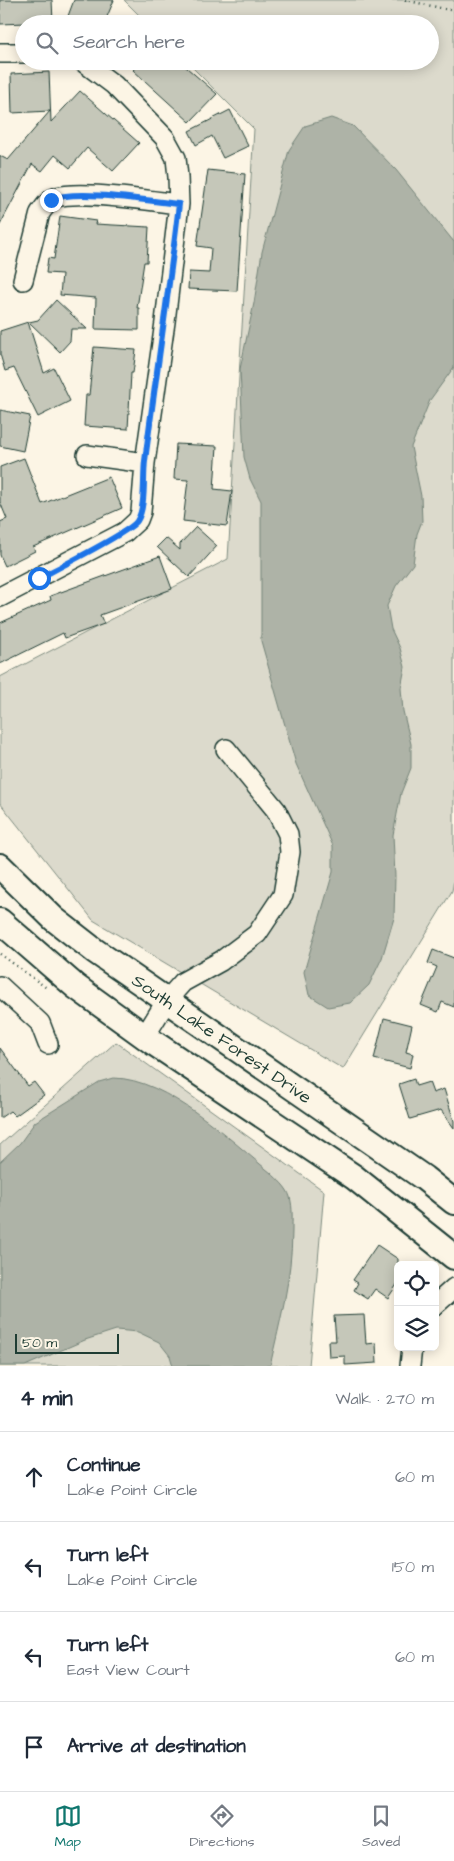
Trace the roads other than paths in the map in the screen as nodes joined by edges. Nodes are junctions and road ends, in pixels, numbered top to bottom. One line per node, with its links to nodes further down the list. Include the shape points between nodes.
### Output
1 (0, 53): 2 (street)
2 (15, 53)
3 (94, 70): 4 (street, via 114,85 165,138 176,158)
4 (179, 204): 5 (street, via 81,195 57,197 40,213); 7 (street)
5 (23, 280)
6 (87, 455): 7 (street)
7 (145, 463): 8 (street, via 141,512 132,527)
8 (0, 597)
9 (226, 749): 13 (street, via 276,810 288,834 290,852 283,895 257,934 221,961 183,982)
10 (0, 866): 13 (main road, South Lake Forest Drive, via 54,919)
11 (0, 920): 14 (main road, via 76,986)
12 (0, 986): 15 (street, via 40,1023)
13 (167, 1000): 14 (street); 16 (main road, South Lake Forest Drive)
14 (145, 1036): 17 (main road, via 354,1177)
15 (48, 1044)
16 (454, 1202)
17 (454, 1256)
18 (454, 1288): 19 (street)
19 (439, 1301)
20 (412, 1351): 21 (street)
21 (410, 1366)

